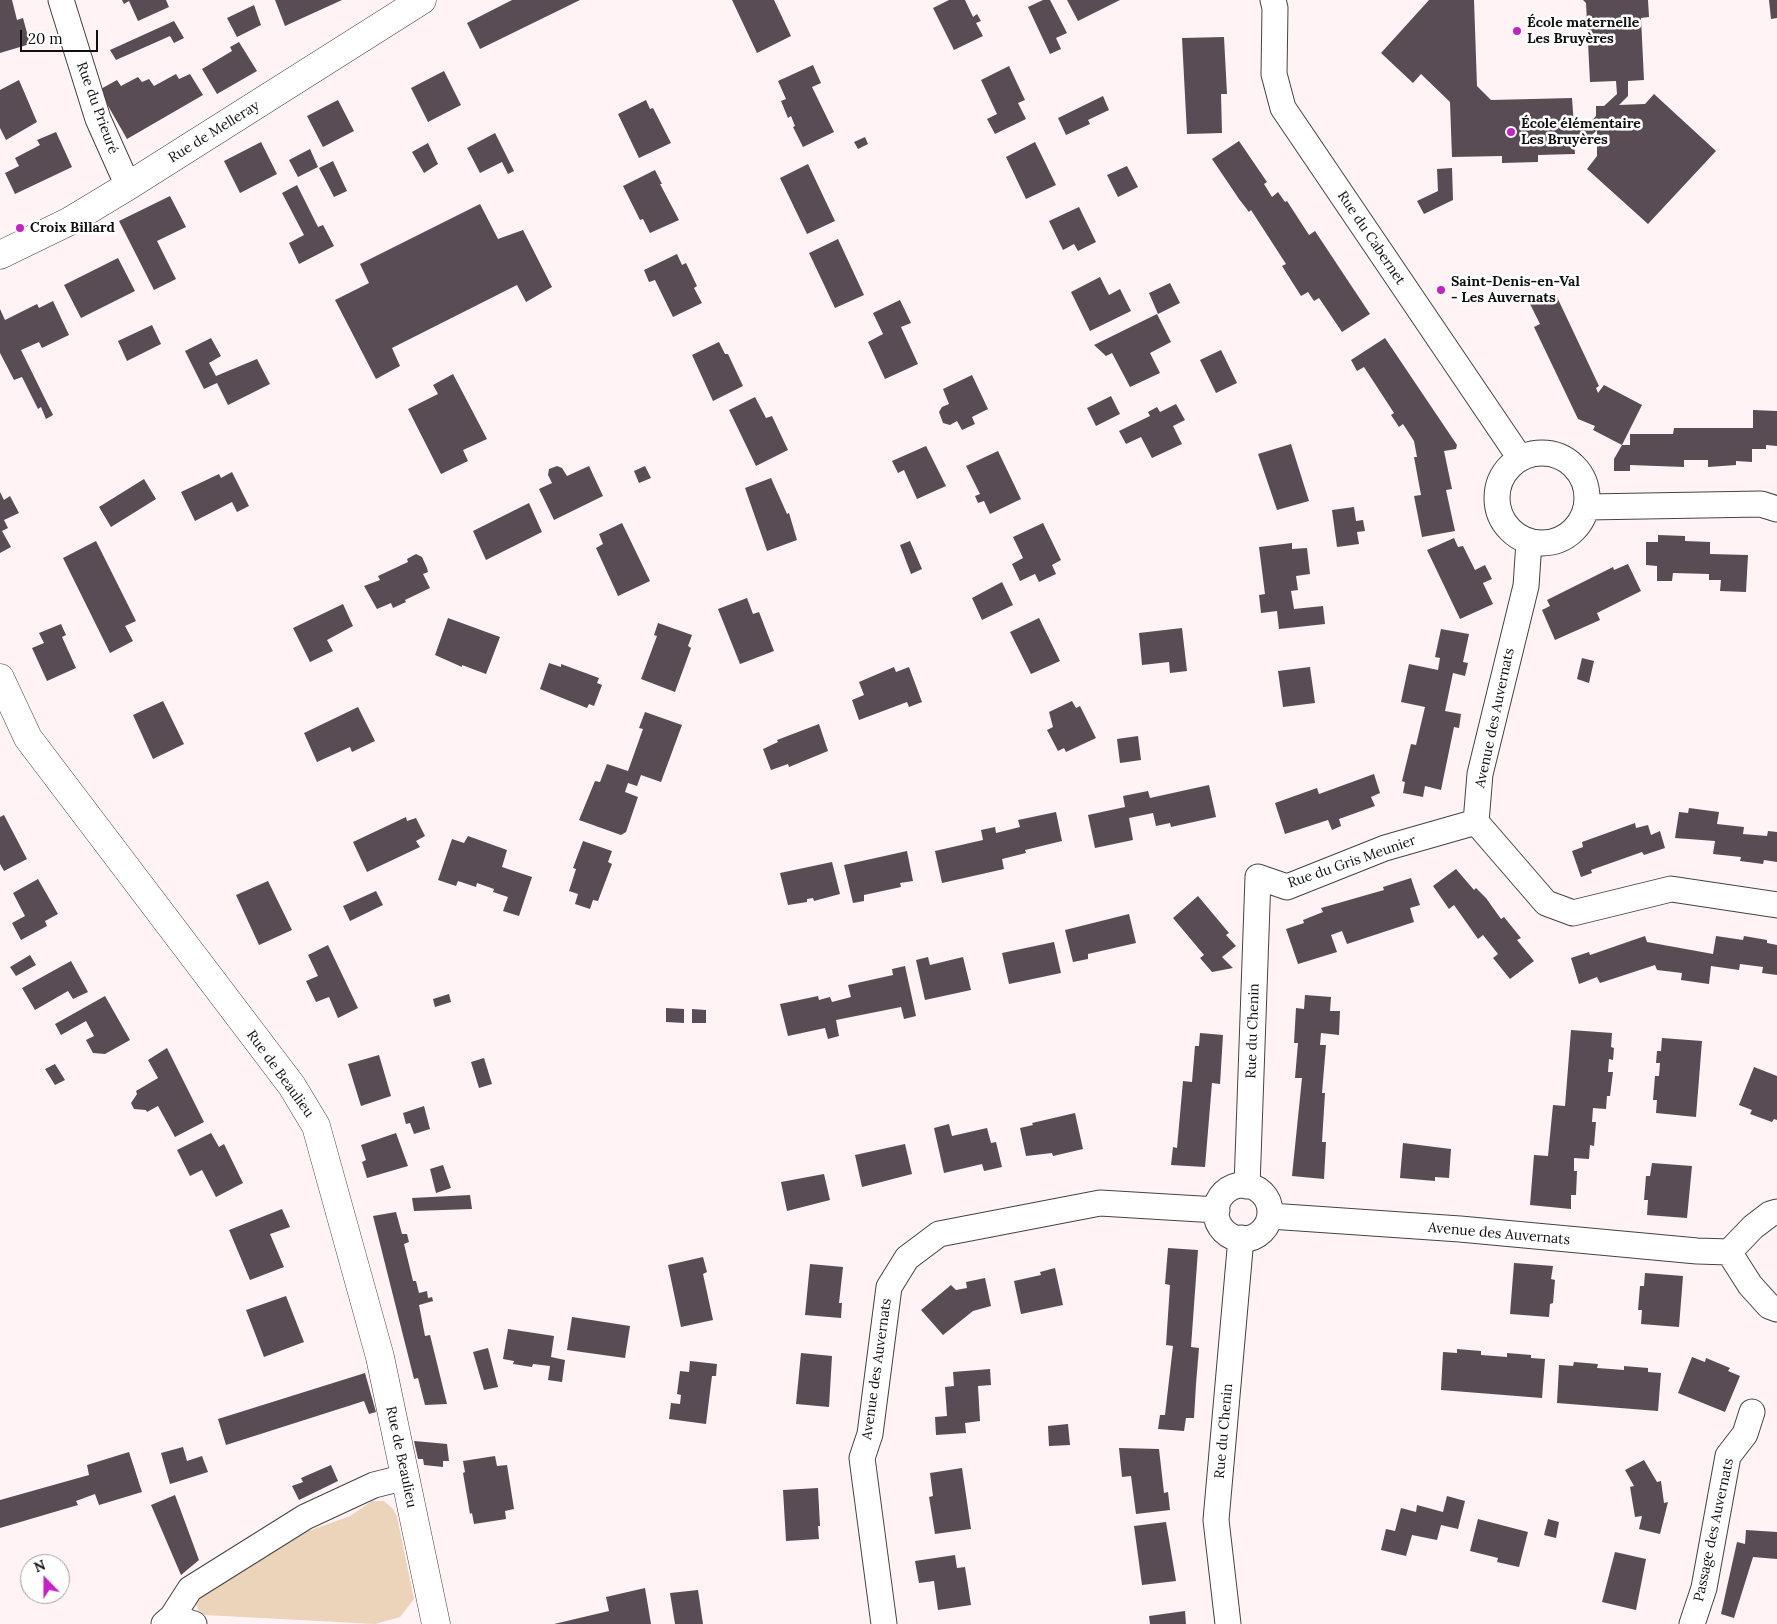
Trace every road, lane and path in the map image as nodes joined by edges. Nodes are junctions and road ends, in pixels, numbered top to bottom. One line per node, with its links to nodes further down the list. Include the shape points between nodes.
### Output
1 (61, 0): 4 (street, Rue du Prieuré, via 98,119)
2 (422, 0): 4 (street, Rue de Melleray)
3 (1273, 0): 6 (street, Rue du Cabernet, via 1274,74 1283,108)
4 (128, 186): 5 (street, Rue de Melleray, via 70,221)
5 (0, 255)
6 (1520, 458): 7 (street, via 1549,452 1563,457 1583,478); 9 (street, via 1499,480 1496,496 1498,511 1510,530)
7 (1587, 507): 8 (street, via 1761,504); 9 (street, via 1582,521 1559,541)
8 (1777, 509)
9 (1529, 542): 11 (street, Avenue des Auvernats, via 1526,586 1480,774)
10 (0, 678): 22 (street, Rue de Beaulieu, via 28,738 292,1086 316,1126 380,1357)
11 (1476, 822): 12 (street, Rue du Gris Meunier, via 1385,848 1287,887); 13 (street, via 1546,903 1573,914 1671,889)
12 (1258, 877): 14 (street, Rue du Chenin)
13 (1777, 905)
14 (1247, 1186): 15 (street, via 1231,1188 1224,1193); 17 (street, via 1262,1193 1270,1208)
15 (1216, 1210): 18 (street, via 1221,1227 1227,1234); 25 (street, Avenue des Auvernats, via 1100,1203 940,1234 907,1258 889,1287 870,1434 862,1458)
16 (1777, 1212): 19 (street, via 1753,1227)
17 (1270, 1216): 18 (street, via 1261,1232 1254,1237); 19 (street, Avenue des Auvernats)
18 (1241, 1238): 26 (street, Rue du Chenin, via 1216,1520)
19 (1729, 1252): 20 (street, via 1750,1285)
20 (1777, 1309)
21 (1752, 1412): 27 (street, Passage des Auvernats, via 1745,1434 1728,1456 1704,1588)
22 (406, 1478): 23 (street, via 374,1485 305,1517 190,1589); 24 (street, Rue de Beaulieu)
23 (177, 1622)
24 (436, 1624)
25 (884, 1624)
26 (1228, 1624)
27 (1692, 1624)

